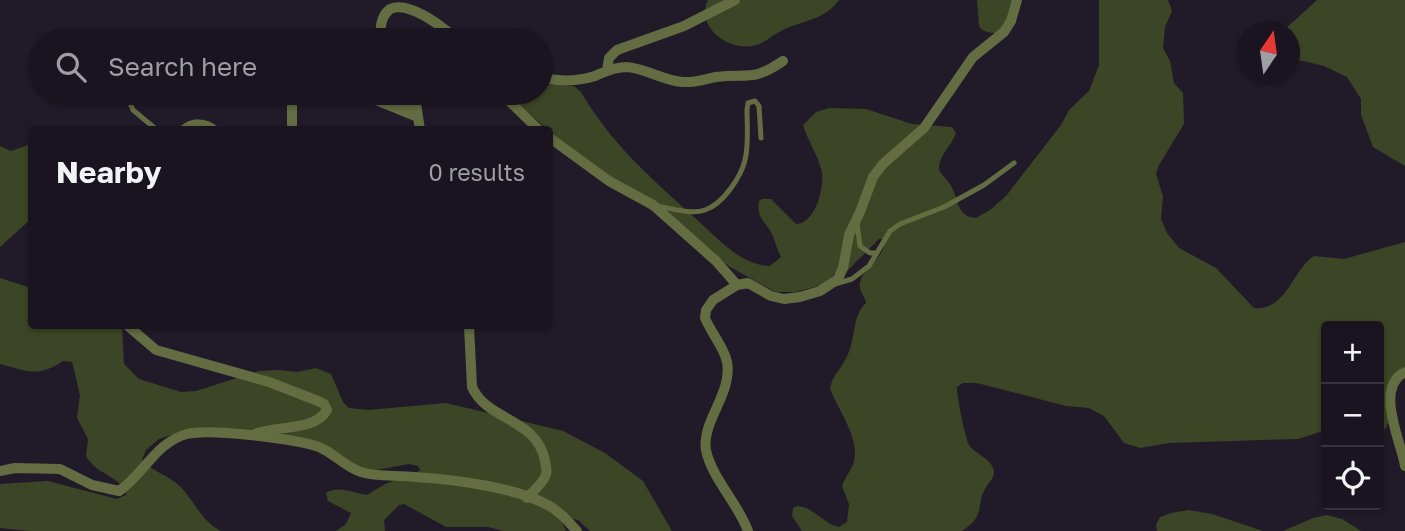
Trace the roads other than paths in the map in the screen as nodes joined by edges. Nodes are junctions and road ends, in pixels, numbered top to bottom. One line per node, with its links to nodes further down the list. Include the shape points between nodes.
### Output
1 (735, 0): 6 (street, via 684,26 617,50 609,58)
2 (1017, 0): 23 (street, via 1004,32 973,57 924,128 873,177)
3 (380, 28): 4 (street, via 383,16 404,5)
4 (443, 28)
5 (783, 61): 6 (street, via 755,76 685,83 643,69)
6 (607, 70): 7 (street, via 577,80)
7 (553, 80)
8 (131, 105): 15 (lane)
9 (292, 105): 16 (street)
10 (392, 105): 14 (street)
11 (404, 105): 14 (lane)
12 (414, 105): 14 (street)
13 (513, 105): 18 (street)
14 (417, 114): 17 (street)
15 (153, 126)
16 (292, 126)
17 (419, 126)
18 (535, 126)
19 (761, 138): 22 (lane, via 759,106 752,101 747,110 745,160 718,202 704,210 687,211)
20 (553, 140): 22 (street, via 609,181)
21 (1014, 163): 24 (lane, via 954,202 900,224)
22 (653, 205): 25 (street)
23 (857, 219): 24 (lane, via 860,246); 26 (street, via 843,268)
24 (876, 253): 26 (lane, via 852,279)
25 (737, 285): 26 (street, via 748,283 784,299); 35 (street, via 706,310 705,318 727,364 726,384 705,448)
26 (829, 286)
27 (131, 329): 30 (street, via 156,351 269,382 318,401 327,410 320,419)
28 (469, 329): 33 (street, via 475,393 540,442 547,470)
29 (1405, 372): 31 (street, via 1392,385 1390,396)
30 (250, 436): 32 (street, via 210,432 171,439 119,491 92,485 60,468); 33 (street, via 322,448 362,473 445,480 504,489)
31 (1405, 466)
32 (0, 471)
33 (527, 498): 34 (street, via 558,511)
34 (577, 531)
35 (748, 531)

